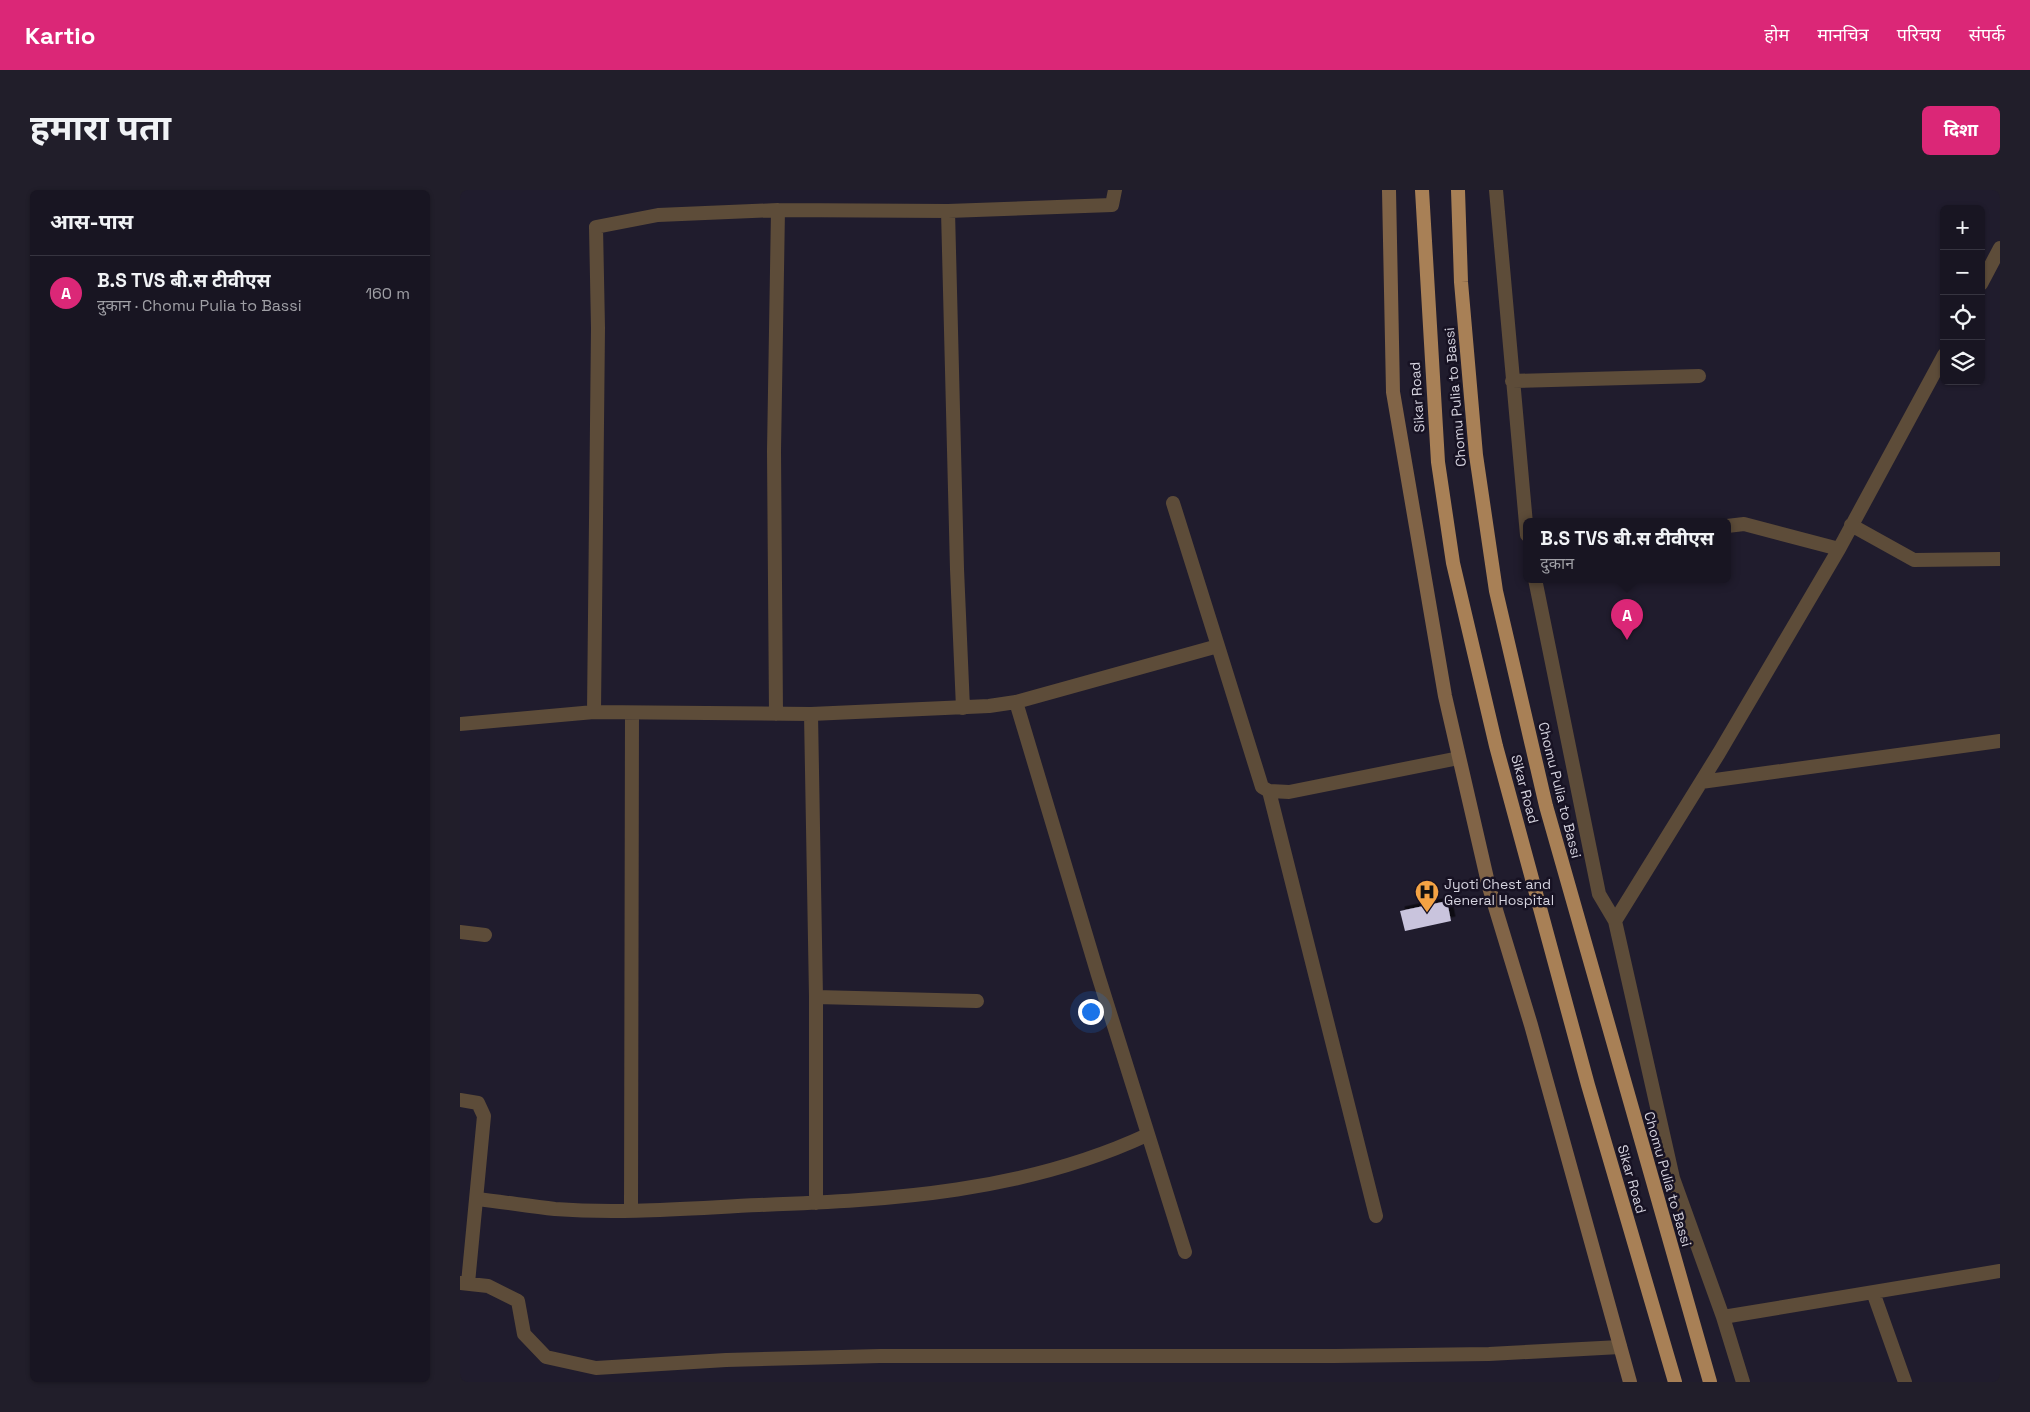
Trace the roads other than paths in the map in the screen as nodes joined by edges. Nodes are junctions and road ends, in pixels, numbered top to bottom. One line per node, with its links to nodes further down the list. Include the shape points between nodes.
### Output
1 (1115, 190): 7 (street, via 1112,205)
2 (1388, 190): 29 (main road, via 1393,392 1444,696)
3 (1422, 190): 50 (highway, Sikar Road, via 1438,462 1453,563 1501,765 1588,1085)
4 (1458, 190): 51 (highway, Chomu Pulia to Bassi, via 1461,282 1476,454 1496,592 1546,806)
5 (1496, 190): 12 (street)
6 (778, 210): 7 (street); 23 (street, via 658,215 596,227); 25 (street, via 774,450)
7 (948, 211): 22 (street)
8 (2000, 248): 9 (street)
9 (1985, 276)
10 (1940, 363): 15 (street)
11 (1699, 376): 12 (street)
12 (1512, 381): 14 (street)
13 (1173, 503): 20 (street)
14 (1525, 518)
15 (1851, 525): 17 (street); 18 (street, via 1914,560)
16 (1731, 526): 17 (street, via 1744,524)
17 (1839, 549): 30 (street)
18 (2000, 559)
19 (1535, 583): 32 (street, via 1599,894)
20 (1218, 646): 21 (street); 31 (street, via 1262,787)
21 (1016, 702): 22 (street); 38 (street)
22 (963, 708): 26 (street)
23 (594, 712): 24 (street); 27 (street)
24 (632, 713): 25 (street); 41 (street)
25 (776, 714): 26 (street)
26 (811, 714): 35 (street)
27 (460, 724)
28 (2000, 741): 30 (street)
29 (1459, 758): 31 (street, via 1289,792); 48 (main road, via 1489,887 1531,1025)
30 (1701, 782): 32 (street)
31 (1269, 791): 42 (street)
32 (1615, 921): 47 (street, via 1673,1178)
33 (460, 932): 34 (street)
34 (485, 935)
35 (816, 997): 36 (street); 40 (street)
36 (977, 1002)
37 (460, 1100): 39 (street, via 478,1103 484,1116)
38 (1147, 1135): 40 (street, via 1105,1154 976,1188); 43 (street)
39 (477, 1199): 41 (street, via 557,1209); 45 (street)
40 (816, 1203): 41 (street)
41 (631, 1210)
42 (1376, 1216)
43 (1185, 1252)
44 (2000, 1271): 46 (street)
45 (464, 1283): 48 (street, via 488,1286 518,1301 524,1334 546,1357 596,1368 726,1360 880,1356 1335,1356 1489,1354)
46 (1873, 1292): 47 (street); 53 (street)
47 (1723, 1317): 52 (street)
48 (1620, 1347): 49 (main road)
49 (1630, 1382)
50 (1675, 1382)
51 (1710, 1382)
52 (1743, 1382)
53 (1905, 1382)

